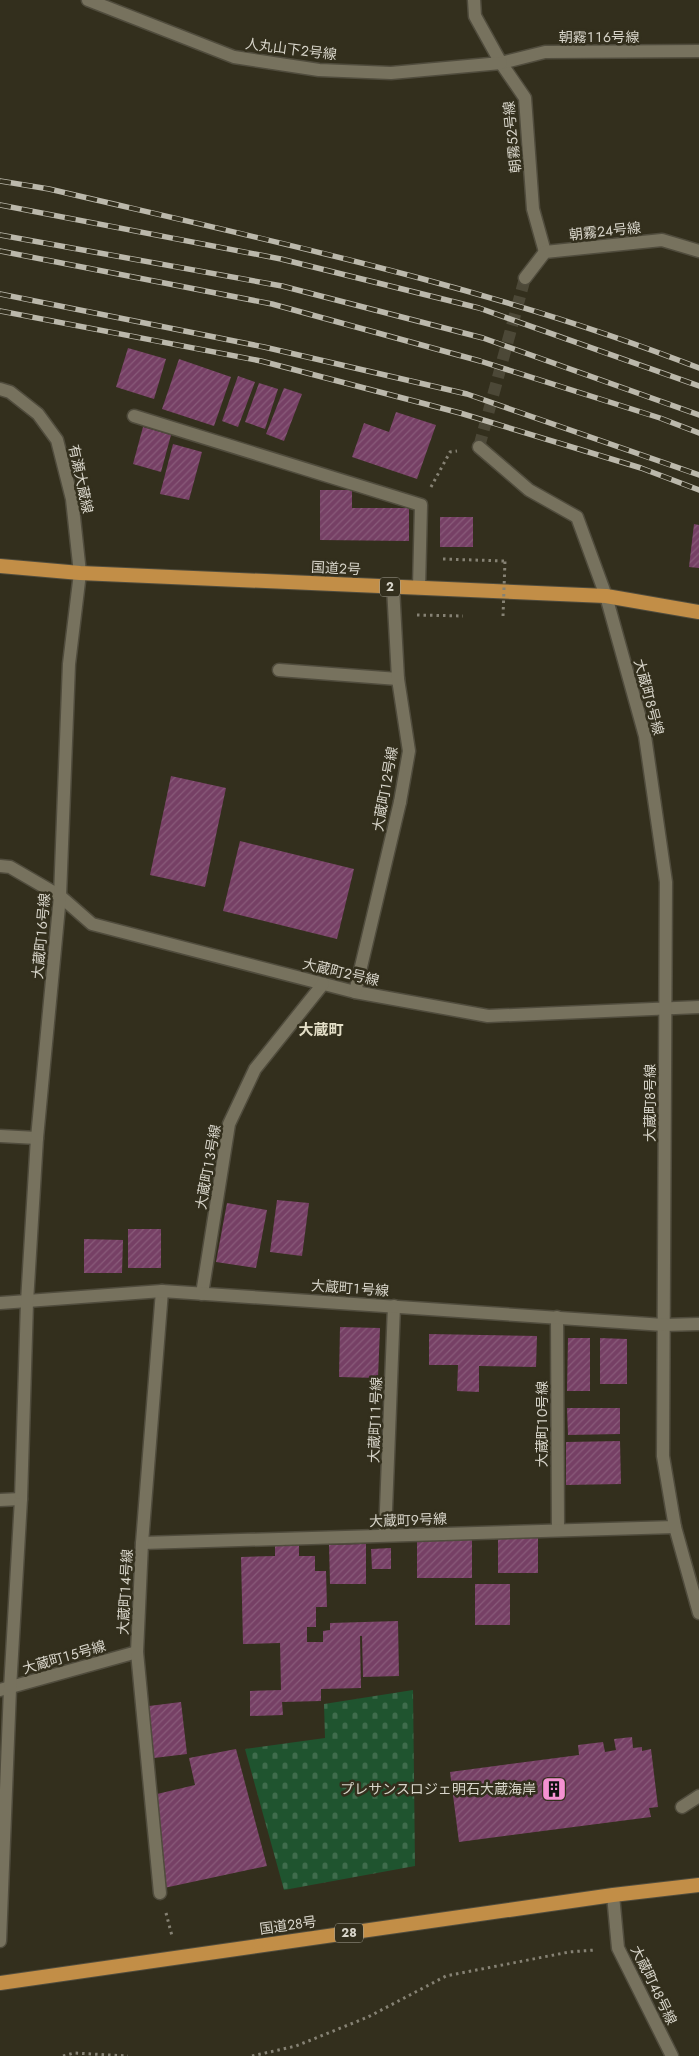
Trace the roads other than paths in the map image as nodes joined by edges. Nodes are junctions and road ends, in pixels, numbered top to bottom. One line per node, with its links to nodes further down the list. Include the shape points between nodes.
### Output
1 (88, 0): 4 (street, 人丸山下２号線, via 234,57 319,70 391,73)
2 (474, 0): 4 (street, 朝霧５２号線, via 475,16)
3 (699, 52): 4 (street, 朝霧１１６号線, via 545,52)
4 (501, 63): 6 (street, 朝霧５２号線, via 526,98 533,209)
5 (698, 249): 6 (street, 朝霧２４号線, via 662,240)
6 (545, 252): 7 (street)
7 (526, 278)
8 (0, 389): 12 (street, 有瀬大蔵線, via 10,392 38,414 57,440 72,499)
9 (134, 416): 14 (street, via 421,505)
10 (479, 447): 15 (street, 大蔵町８号線, via 529,490 577,517)
11 (0, 566): 12 (highway, 国道2号 / 2)
12 (80, 573): 13 (highway, 国道2号 / 2); 20 (street, 大蔵町１６号線, via 69,664)
13 (393, 587): 14 (highway, 国道2号 / 2); 18 (street, 大蔵町１２号線)
14 (419, 588): 15 (highway, 国道2号 / 2)
15 (606, 596): 16 (highway, 国道2号 / 2); 24 (street, 大蔵町８号線, via 645,736 666,882)
16 (699, 612)
17 (279, 670): 18 (street)
18 (398, 679): 22 (street, 大蔵町１２号線, via 409,751)
19 (0, 866): 20 (street, 大蔵町２号線, via 10,867)
20 (60, 896): 21 (street, 大蔵町２号線, via 92,924); 26 (street, 大蔵町１６号線)
21 (323, 984): 22 (street, 大蔵町２号線); 28 (street, 大蔵町１３号線, via 255,1069 229,1124)
22 (355, 992): 24 (street, 大蔵町２号線, via 488,1016)
23 (699, 1007): 24 (street, 大蔵町２号線)
24 (665, 1008): 33 (street, 大蔵町８号線)
25 (0, 1136): 26 (street)
26 (37, 1138): 29 (street, 大蔵町１６号線)
27 (162, 1291): 28 (street, 大蔵町１号線); 29 (street, 大蔵町１号線); 40 (street, 大蔵町１４号線)
28 (202, 1294): 31 (street, 大蔵町１号線)
29 (27, 1302): 30 (street, 大蔵町１号線); 35 (street, 大蔵町１６号線)
30 (0, 1303)
31 (394, 1306): 32 (street, 大蔵町１号線); 39 (street, 大蔵町１１号線)
32 (557, 1317): 33 (street, 大蔵町１号線); 38 (street, 大蔵町１０号線)
33 (664, 1324): 34 (street, 大蔵町１号線); 37 (street, 大蔵町８号線, via 663,1456)
34 (699, 1324)
35 (21, 1499): 36 (street); 43 (street, 大蔵町１６号線)
36 (0, 1500)
37 (675, 1527): 38 (street, 大蔵町９号線); 41 (street, 大蔵町８号線)
38 (558, 1530): 39 (street, 大蔵町９号線)
39 (385, 1536): 40 (street, 大蔵町９号線)
40 (142, 1543): 42 (street, 大蔵町１４号線)
41 (699, 1613)
42 (136, 1652): 43 (street, 大蔵町１５号線); 47 (street, 大蔵町１４号線)
43 (5, 1689): 49 (street, 大蔵町１６号線)
44 (699, 1796): 45 (street)
45 (682, 1807)
46 (699, 1885): 48 (highway, 国道28号 / 28)
47 (160, 1893)
48 (613, 1895): 50 (highway, 国道28号 / 28); 51 (street, 大蔵町４８号線, via 618,1948)
49 (0, 1941)
50 (0, 1983)
51 (672, 2056)

